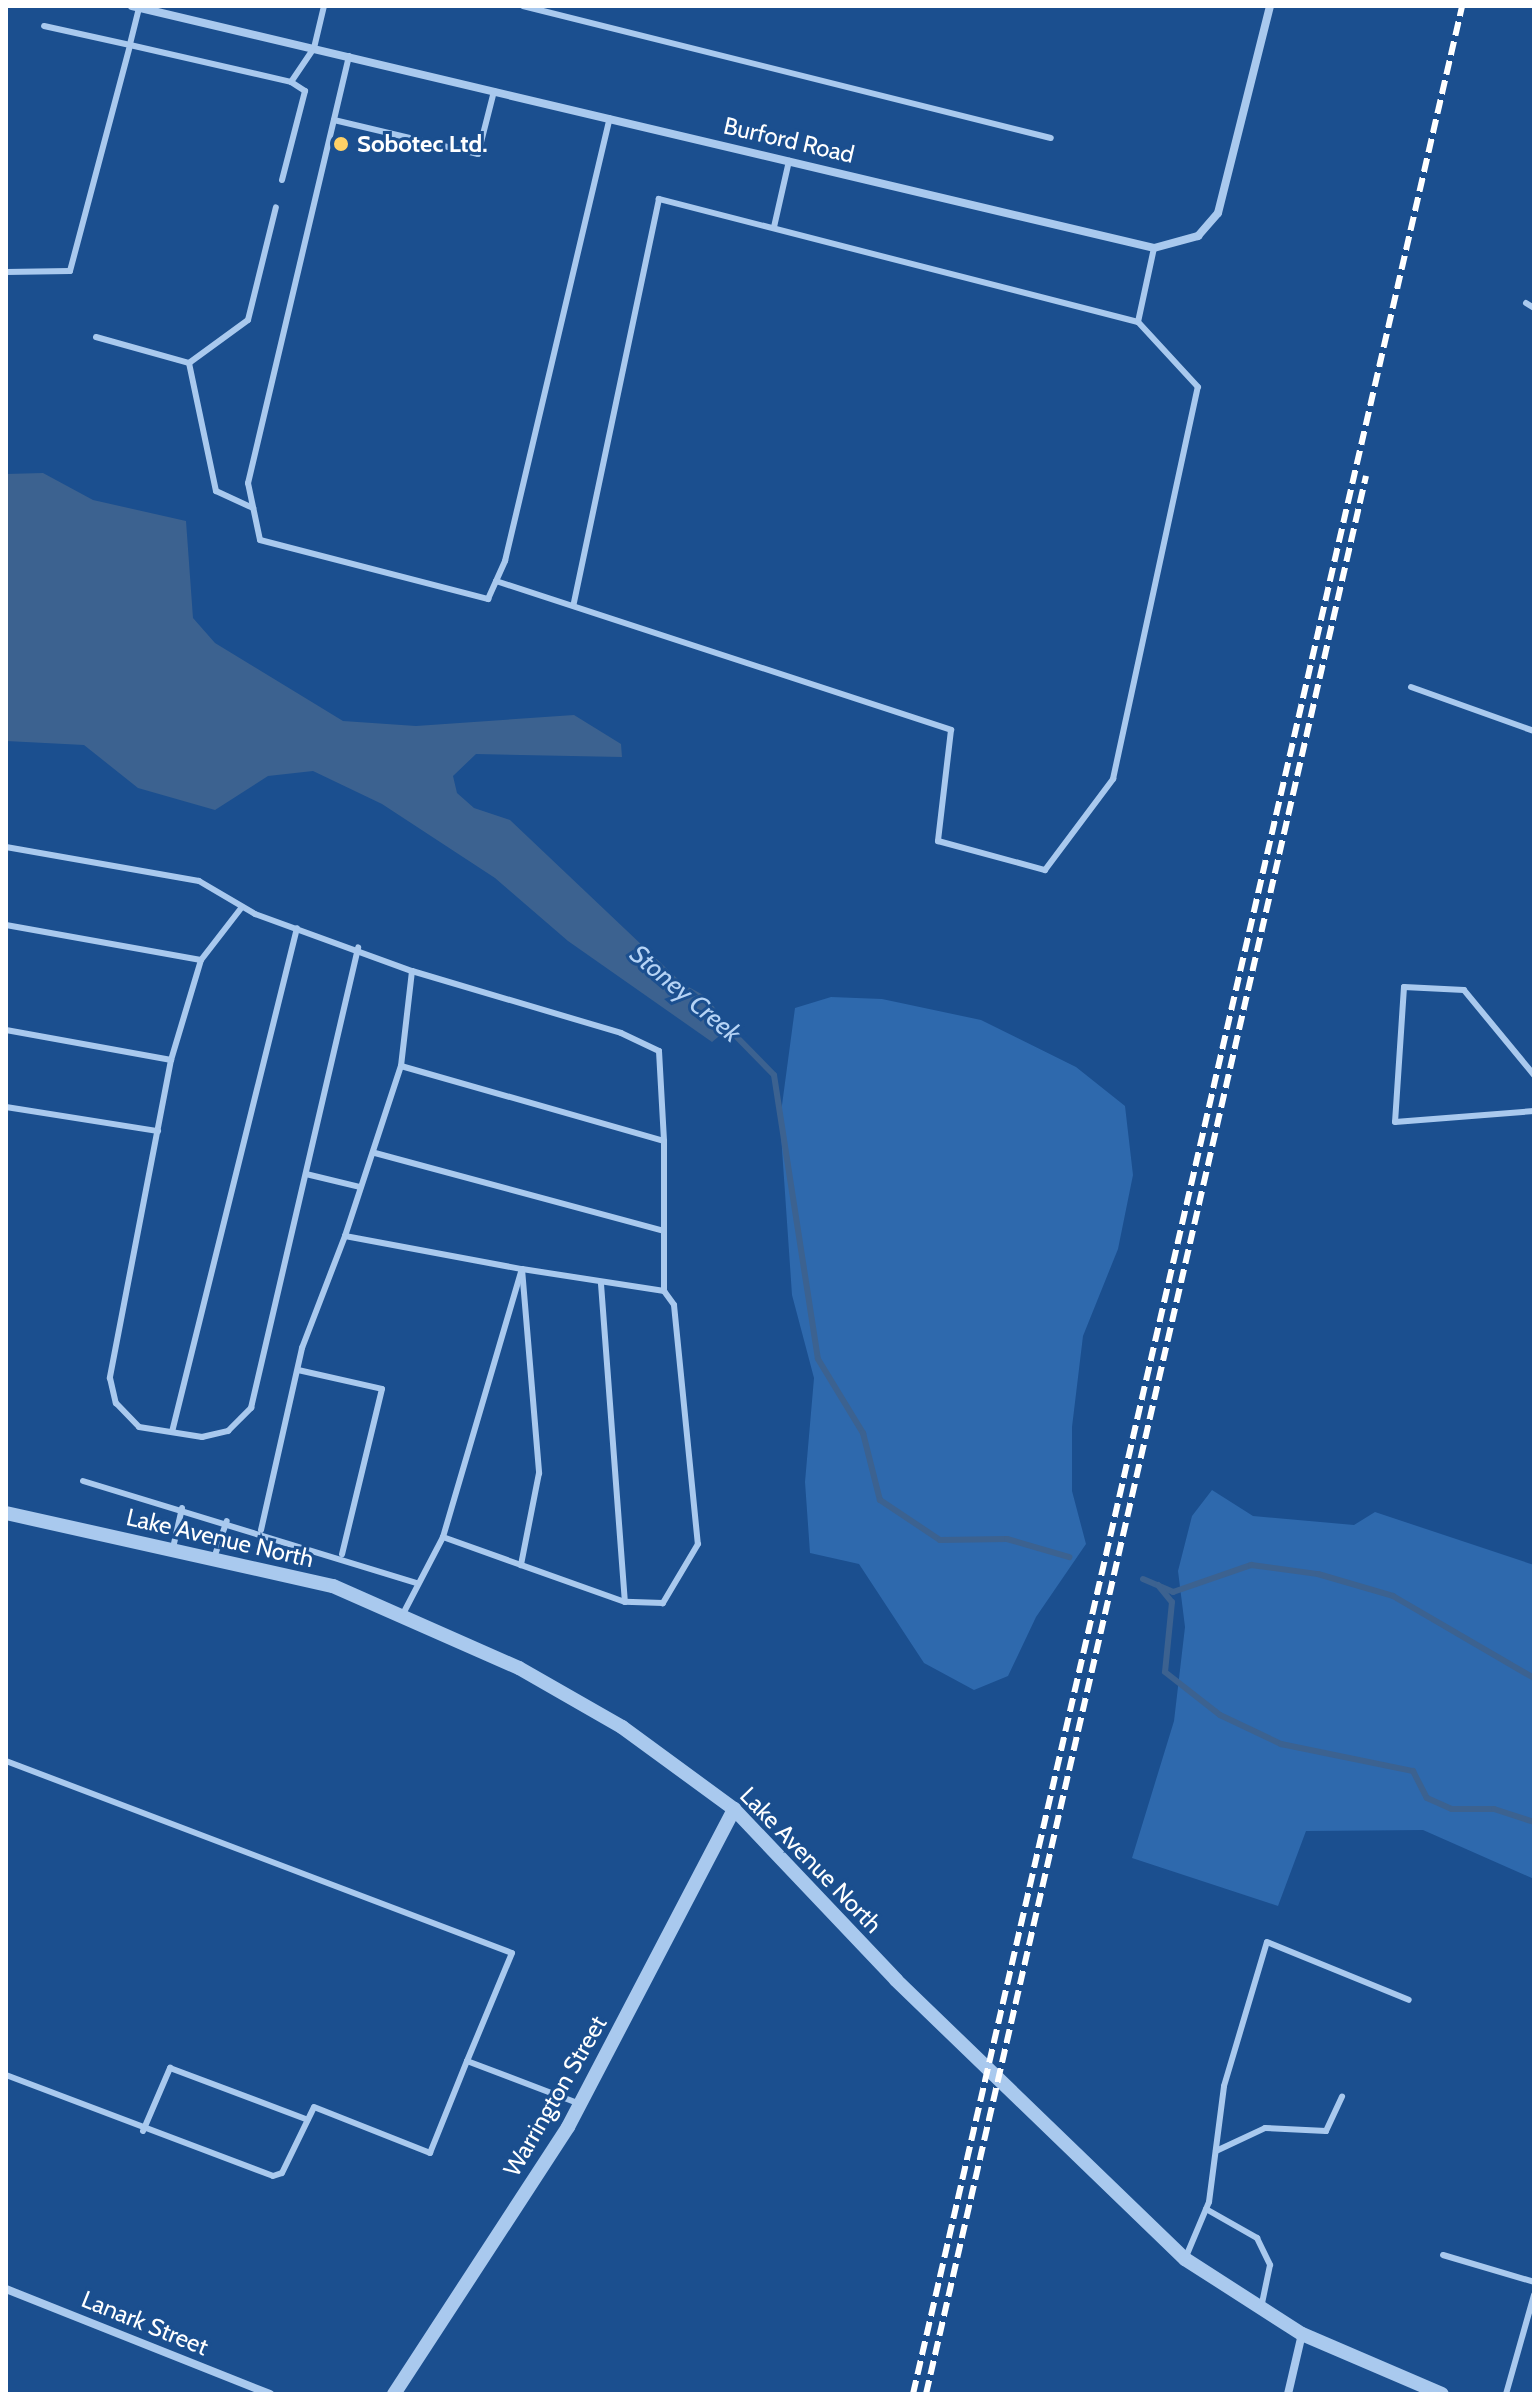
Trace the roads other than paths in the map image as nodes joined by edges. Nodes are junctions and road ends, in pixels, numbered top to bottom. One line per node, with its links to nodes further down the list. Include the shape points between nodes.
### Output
1 (324, 6): 7 (lane)
2 (523, 6): 13 (lane)
3 (1270, 6): 18 (street, Burford Road, via 1218,213 1198,236)
4 (136, 7): 6 (lane); 7 (street, Burford Road)
5 (44, 26): 6 (lane)
6 (130, 45): 9 (lane); 19 (lane, via 70,271)
7 (314, 48): 8 (street, Burford Road); 9 (lane)
8 (349, 56): 10 (street, Burford Road); 12 (lane)
9 (291, 82): 15 (lane, via 305,91)
10 (494, 91): 11 (street, Burford Road); 12 (lane, via 478,154)
11 (610, 118): 14 (street, Burford Road); 26 (lane)
12 (334, 120): 25 (lane, via 248,483)
13 (1051, 138)
14 (789, 161): 17 (lane); 18 (street, Burford Road)
15 (282, 180)
16 (276, 207): 24 (lane, via 248,320)
17 (774, 227): 22 (lane); 27 (lane, via 659,199)
18 (1154, 248): 22 (lane)
19 (6, 272)
20 (1526, 303): 21 (lane)
21 (1534, 308)
22 (1138, 322): 27 (lane, via 1198,387 1113,779 1045,870 938,841 951,730)
23 (96, 337): 24 (lane)
24 (189, 363): 25 (lane, via 216,491)
25 (253, 508): 26 (lane, via 260,540 488,599)
26 (496, 581): 27 (lane)
27 (574, 604)
28 (1411, 687): 29 (lane)
29 (1534, 731)
30 (6, 847): 31 (lane, via 199,881)
31 (242, 907): 33 (lane); 35 (lane)
32 (6, 925): 35 (lane)
33 (297, 928): 34 (lane); 54 (lane)
34 (358, 947): 36 (lane); 46 (lane)
35 (201, 960): 38 (lane)
36 (412, 971): 39 (lane); 44 (lane, via 621,1033 659,1051)
37 (6, 1030): 38 (lane)
38 (171, 1060): 43 (lane)
39 (401, 1066): 44 (lane); 45 (lane)
40 (1534, 1075): 42 (lane, via 1464,990 1404,987 1395,1122)
41 (6, 1107): 43 (lane)
42 (1534, 1111)
43 (158, 1131): 54 (lane, via 110,1378 116,1403 139,1427)
44 (664, 1141): 48 (lane)
45 (375, 1153): 47 (lane); 48 (lane)
46 (306, 1174): 47 (lane); 54 (lane, via 251,1408 228,1431 202,1437)
47 (360, 1187): 49 (lane)
48 (664, 1231): 52 (lane)
49 (345, 1236): 50 (lane); 53 (lane)
50 (522, 1269): 51 (lane); 60 (lane); 64 (lane, via 539,1473)
51 (601, 1284): 52 (lane); 66 (lane)
52 (664, 1291): 66 (lane, via 674,1305 698,1544 663,1603)
53 (298, 1370): 59 (lane); 62 (lane, via 382,1389)
54 (172, 1432)
55 (83, 1481): 56 (lane)
56 (182, 1508): 58 (lane); 61 (lane)
57 (6, 1513): 61 (street, Lake Avenue North)
58 (227, 1521): 59 (lane); 63 (lane)
59 (261, 1530): 62 (lane)
60 (443, 1537): 64 (lane); 65 (lane)
61 (172, 1549): 63 (street, Lake Avenue North)
62 (342, 1554): 65 (lane)
63 (214, 1558): 67 (street, Lake Avenue North, via 333,1586)
64 (521, 1565): 66 (lane)
65 (417, 1583): 67 (lane)
66 (625, 1602)
67 (404, 1612): 69 (street, Lake Avenue North, via 622,1727)
68 (6, 1761): 71 (lane, via 512,1953)
69 (734, 1809): 74 (street, Warrington Street); 80 (street, Lake Avenue North, via 906,1990)
70 (1409, 2000): 77 (lane, via 1267,1942 1224,2086)
71 (467, 2061): 74 (lane); 75 (lane, via 430,2153 314,2107)
72 (6, 2075): 76 (lane)
73 (1342, 2097): 77 (lane, via 1326,2131 1265,2128)
74 (580, 2104): 87 (street, Warrington Street)
75 (308, 2120): 76 (lane, via 282,2173 273,2176); 76 (lane, via 170,2068)
76 (143, 2131)
77 (1216, 2151): 78 (lane)
78 (1206, 2209): 80 (lane); 84 (lane, via 1257,2238 1270,2265)
79 (1443, 2255): 81 (lane)
80 (1185, 2259): 84 (street, Lake Avenue North)
81 (1534, 2282)
82 (6, 2289): 86 (street, Lanark Street)
83 (1534, 2295): 90 (lane)
84 (1261, 2311): 85 (street, Lake Avenue North)
85 (1302, 2334): 88 (street); 89 (street, Lake Avenue North)
86 (270, 2394)
87 (394, 2394)
88 (1288, 2394)
89 (1442, 2394)
90 (1506, 2394)

